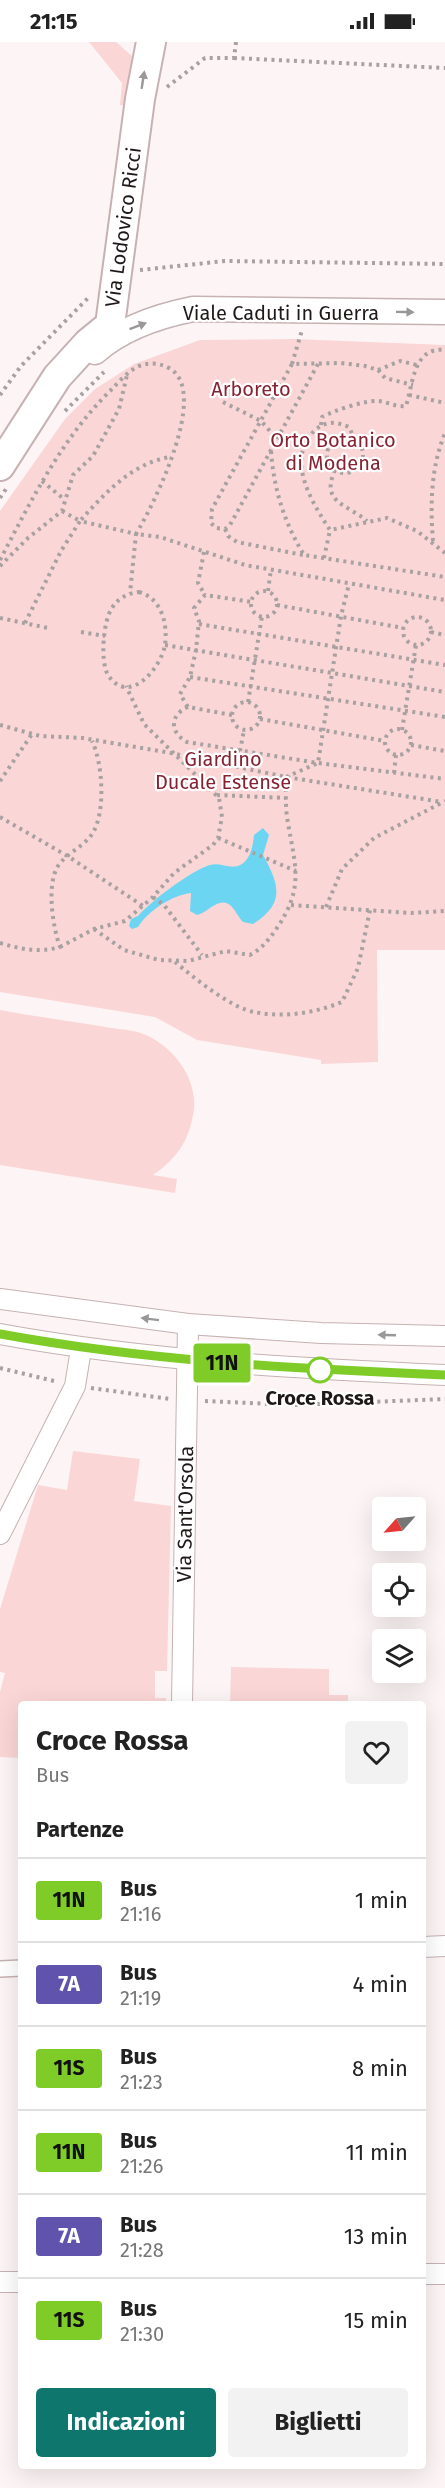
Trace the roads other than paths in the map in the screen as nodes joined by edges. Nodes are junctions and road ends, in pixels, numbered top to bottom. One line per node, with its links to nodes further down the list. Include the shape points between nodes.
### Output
1 (147, 42): 2 (main road)
2 (152, 42): 4 (main road, Via Lodovico Ricci, one-way to 2, via 57,377 110,325 140,99)
3 (445, 312): 4 (street, Viale Caduti in Guerra, one-way to 3, via 108,341 177,312)
4 (31, 419): 5 (main road, Viale Caduti in Guerra)
5 (3, 477)
6 (0, 1299): 7 (street, one-way to 6)
7 (188, 1324): 9 (street, one-way to 7); 11 (street, Via Sant'Orsola)
8 (0, 1334): 10 (street)
9 (445, 1336)
10 (81, 1349): 11 (street); 13 (street, via 75,1386)
11 (187, 1360): 12 (street); 14 (street, Via Sant'Orsola)
12 (445, 1375)
13 (0, 1534)
14 (182, 1701)
15 (445, 1946): 16 (street)
16 (426, 1947)
17 (18, 1968): 18 (street)
18 (0, 1969)
19 (426, 2274): 20 (street)
20 (445, 2274)
21 (0, 2282): 22 (street)
22 (18, 2282)

